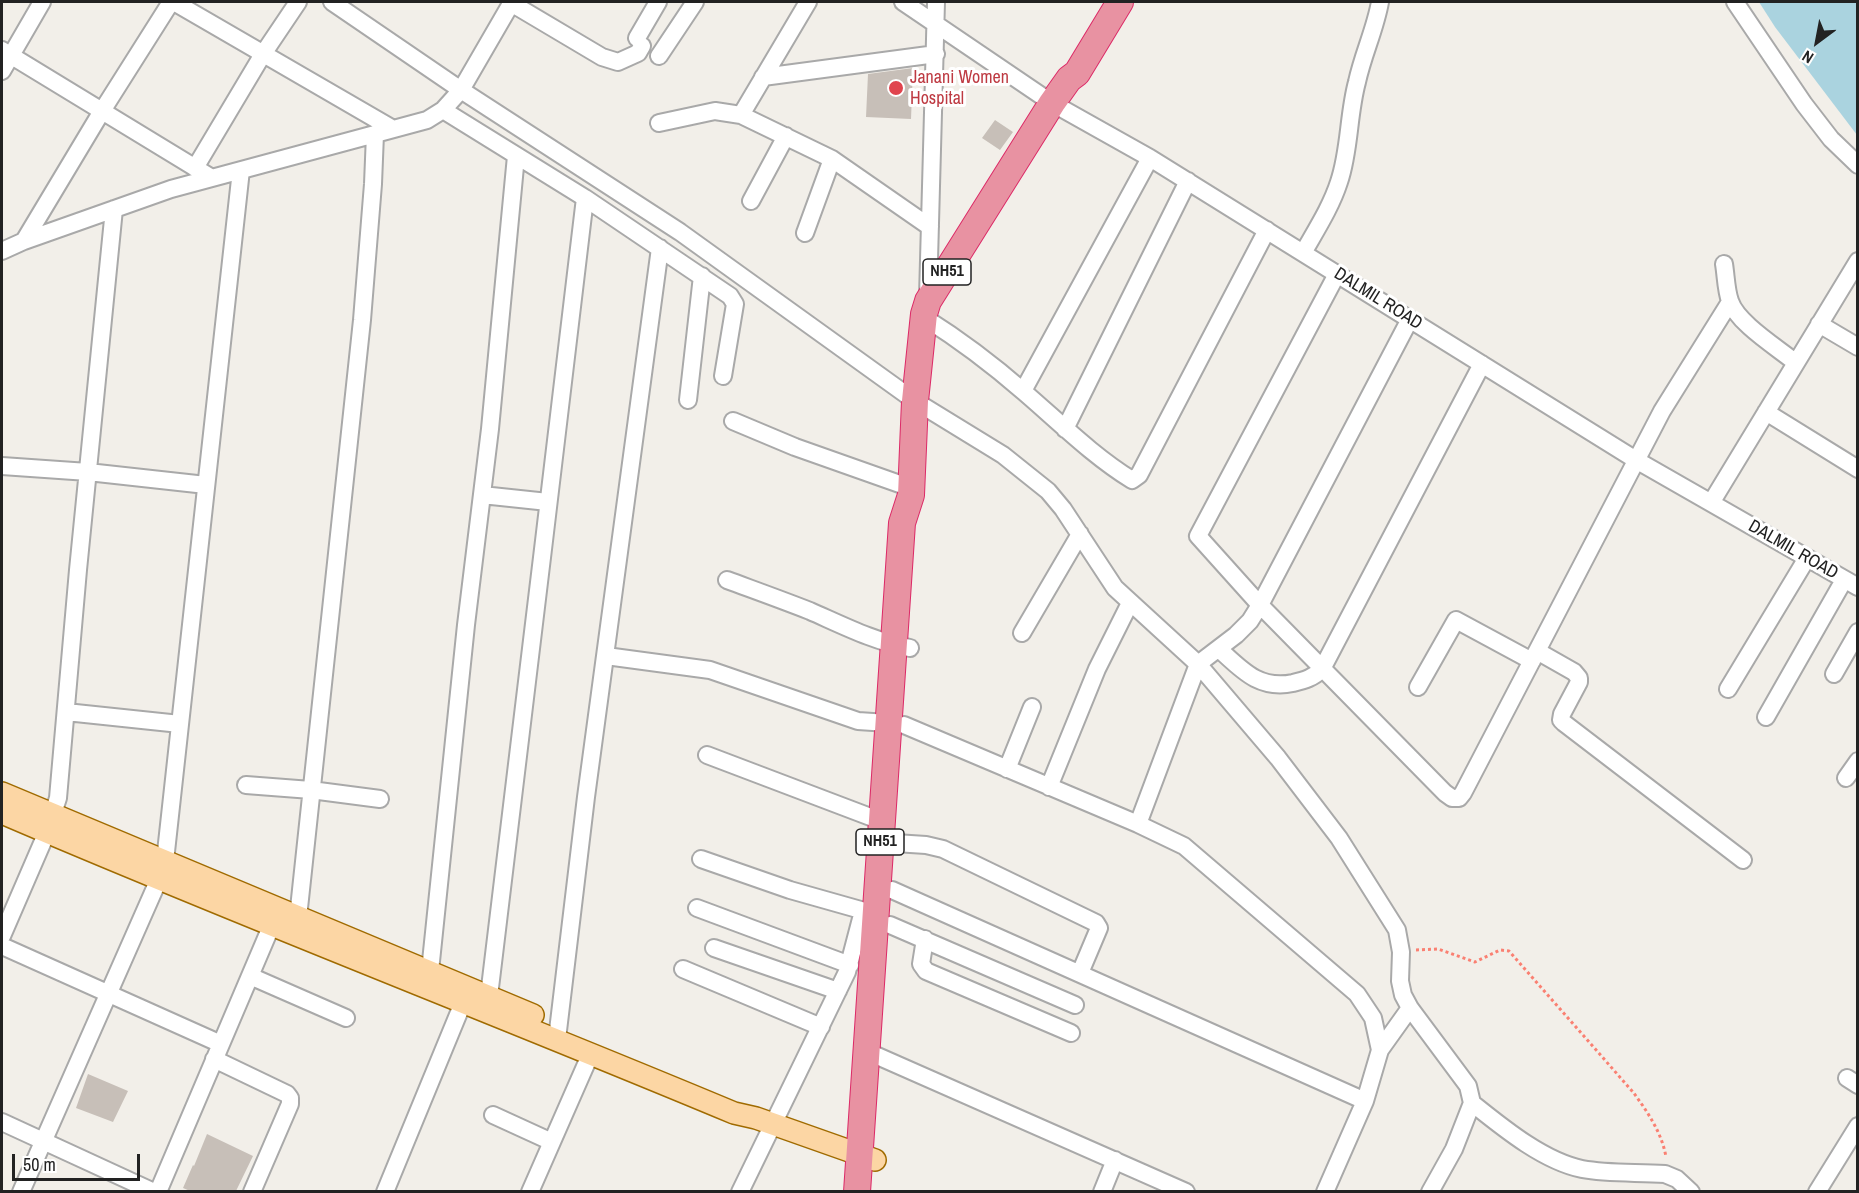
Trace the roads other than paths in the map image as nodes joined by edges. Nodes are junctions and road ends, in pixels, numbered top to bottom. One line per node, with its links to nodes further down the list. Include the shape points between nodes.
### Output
1 (42, 2): 15 (street)
2 (173, 2): 16 (street); 24 (street)
3 (298, 2): 16 (street)
4 (332, 2): 21 (street)
5 (511, 2): 6 (street, via 602,57 618,62 638,53); 21 (street)
6 (658, 2)
7 (695, 2): 18 (street)
8 (808, 2): 20 (street)
9 (903, 2): 14 (street, DALMIL ROAD)
10 (936, 2): 14 (street)
11 (1380, 2): 47 (street, via 1354,93 1339,182)
12 (1735, 2): 33 (street, via 1830,139)
13 (1110, 7): 22 (highway, NH51, via 1077,73)
14 (937, 23): 17 (street); 22 (street, DALMIL ROAD)
15 (6, 52): 19 (street); 24 (street)
16 (263, 54): 27 (street); 34 (street)
17 (936, 54): 20 (street); 41 (street)
18 (659, 56)
19 (2, 71)
20 (763, 77): 25 (street)
21 (461, 90): 23 (street); 62 (street, via 680,232)
22 (1052, 103): 31 (street, DALMIL ROAD); 53 (highway, NH51)
23 (443, 110): 27 (street, via 427,120); 30 (street)
24 (102, 111): 34 (street); 44 (street)
25 (741, 115): 26 (street, via 715,111); 29 (street)
26 (659, 123)
27 (393, 129): 28 (street)
28 (375, 134): 35 (street); 103 (street, via 362,320)
29 (786, 136): 32 (street); 39 (street)
30 (516, 156): 38 (street); 72 (street)
31 (1150, 158): 37 (street, DALMIL ROAD); 60 (street)
32 (832, 159): 41 (street); 43 (street)
33 (1857, 165)
34 (195, 168): 36 (street)
35 (241, 170): 36 (street); 70 (street)
36 (212, 178): 40 (street)
37 (1188, 181): 42 (street, DALMIL ROAD); 65 (street)
38 (585, 198): 45 (street); 73 (street)
39 (751, 201)
40 (114, 209): 44 (street); 69 (street)
41 (930, 227): 53 (street)
42 (1267, 230): 47 (street, DALMIL ROAD); 65 (street, via 1135,479 1127,477)
43 (805, 233)
44 (24, 241): 46 (street)
45 (660, 248): 51 (street); 85 (street)
46 (2, 251)
47 (1303, 253): 50 (street, DALMIL ROAD)
48 (1857, 261): 55 (street)
49 (1724, 264): 52 (street)
50 (1337, 274): 54 (street, DALMIL ROAD); 80 (street, via 1198,536)
51 (702, 276): 59 (street, via 735,304); 61 (street)
52 (1730, 302): 57 (street, via 1745,322); 66 (street)
53 (926, 309): 60 (street); 62 (highway, NH51)
54 (1410, 319): 58 (street, DALMIL ROAD); 80 (street)
55 (1820, 324): 56 (street); 57 (street)
56 (1857, 347)
57 (1796, 363): 63 (street)
58 (1482, 364): 66 (street, DALMIL ROAD); 88 (street)
59 (723, 376)
60 (1023, 391): 65 (street)
61 (688, 400)
62 (915, 401): 71 (highway, NH51); 75 (street, via 1031,475 1063,508)
63 (1766, 412): 68 (street); 74 (street)
64 (733, 421): 71 (street)
65 (1065, 429)
66 (1636, 460): 74 (street, DALMIL ROAD); 86 (street)
67 (2, 466): 69 (street)
68 (1857, 469)
69 (88, 472): 70 (street); 93 (street)
70 (206, 485): 95 (street)
71 (911, 491): 83 (highway, NH51, via 902,524)
72 (482, 495): 73 (street); 125 (street)
73 (549, 502): 131 (street)
74 (1711, 503): 76 (street, DALMIL ROAD)
75 (1080, 534): 79 (street, via 1115,588); 82 (street)
76 (1807, 558): 78 (street, DALMIL ROAD); 91 (street)
77 (727, 580): 83 (street)
78 (1851, 584): 94 (street)
79 (1130, 603): 87 (street); 102 (street, via 1097,669)
80 (1260, 606): 84 (street, via 1250,621); 88 (street)
81 (1857, 632): 89 (street)
82 (1022, 633)
83 (902, 647): 96 (highway, NH51)
84 (1219, 649): 87 (street); 88 (street, via 1258,680 1277,686 1305,681)
85 (606, 656): 96 (street, via 710,670 858,721); 136 (street)
86 (1534, 656): 88 (street, via 1458,798 1445,793); 90 (street, via 1456,620); 112 (street, via 1574,672 1579,678 1561,717 1564,723)
87 (1198, 664): 109 (street); 133 (street, via 1339,838 1392,919 1401,952 1400,981)
88 (1322, 669)
89 (1834, 674)
90 (1418, 687)
91 (1728, 689)
92 (1032, 707): 99 (street)
93 (66, 711): 95 (street); 108 (street, via 58,798)
94 (1766, 717)
95 (180, 724): 113 (street)
96 (896, 724): 99 (street); 107 (highway, NH51); 110 (highway, NH51)
97 (706, 755): 107 (street)
98 (1857, 760): 100 (street)
99 (1007, 769): 102 (street)
100 (1846, 778)
101 (246, 785): 103 (street)
102 (1049, 787): 109 (street)
103 (310, 790): 105 (street); 118 (street)
104 (2, 793): 108 (main road)
105 (380, 799)
106 (2, 813): 108 (main road)
107 (881, 821): 117 (highway, NH51)
108 (50, 823): 113 (main road); 119 (street)
109 (1138, 824): 138 (street, via 1184,846 1357,994 1373,1018)
110 (895, 843): 114 (highway, NH51); 126 (street, via 943,849 1096,923 1099,928)
111 (701, 859): 117 (street)
112 (1743, 860)
113 (162, 870): 116 (main road); 129 (street)
114 (892, 890): 117 (highway, NH51); 126 (street)
115 (697, 908): 123 (street)
116 (275, 917): 118 (main road); 127 (street)
117 (880, 918): 120 (street); 123 (street); 141 (highway, NH51)
118 (297, 927): 125 (main road); 130 (main road)
119 (2, 936)
120 (925, 939): 132 (street); 137 (street, via 921,964 926,971)
121 (2, 946): 129 (street)
122 (714, 948): 128 (street)
123 (850, 965): 128 (street)
124 (682, 969): 135 (street)
125 (430, 971): 130 (main road)
126 (1080, 973): 142 (street)
127 (250, 976): 134 (street); 139 (street)
128 (838, 991): 135 (street)
129 (108, 994): 139 (street); 148 (street)
130 (467, 995): 131 (main road); 136 (main road); 155 (street)
131 (489, 996): 136 (main road)
132 (1076, 1005)
133 (1410, 1008): 138 (street); 143 (street, via 1468,1086)
134 (346, 1018)
135 (821, 1027): 145 (street)
136 (557, 1033): 140 (main road); 145 (main road, via 730,1099)
137 (1071, 1033)
138 (1380, 1050): 142 (street)
139 (218, 1052): 153 (street); 154 (street, via 290,1098)
140 (591, 1053): 145 (main road, via 734,1113); 149 (street)
141 (873, 1054): 150 (highway, NH51); 151 (street)
142 (1365, 1101): 162 (street)
143 (1472, 1103): 163 (street, via 1454,1149); 164 (street, via 1513,1134 1564,1164 1582,1169 1665,1174)
144 (493, 1115): 149 (street)
145 (765, 1121): 150 (main road); 157 (street)
146 (2, 1122): 148 (street)
147 (1857, 1126): 165 (street)
148 (43, 1141): 152 (street); 153 (street)
149 (552, 1142): 156 (street)
150 (867, 1158): 158 (highway, NH51); 159 (highway, NH51)
151 (1115, 1160): 160 (street); 161 (street)
152 (21, 1191)
153 (156, 1191)
154 (252, 1191)
155 (385, 1191)
156 (530, 1191)
157 (740, 1191)
158 (857, 1191)
159 (873, 1191)
160 (1102, 1191)
161 (1186, 1191)
162 (1325, 1191)
163 (1430, 1191)
164 (1691, 1191)
165 (1817, 1191)

